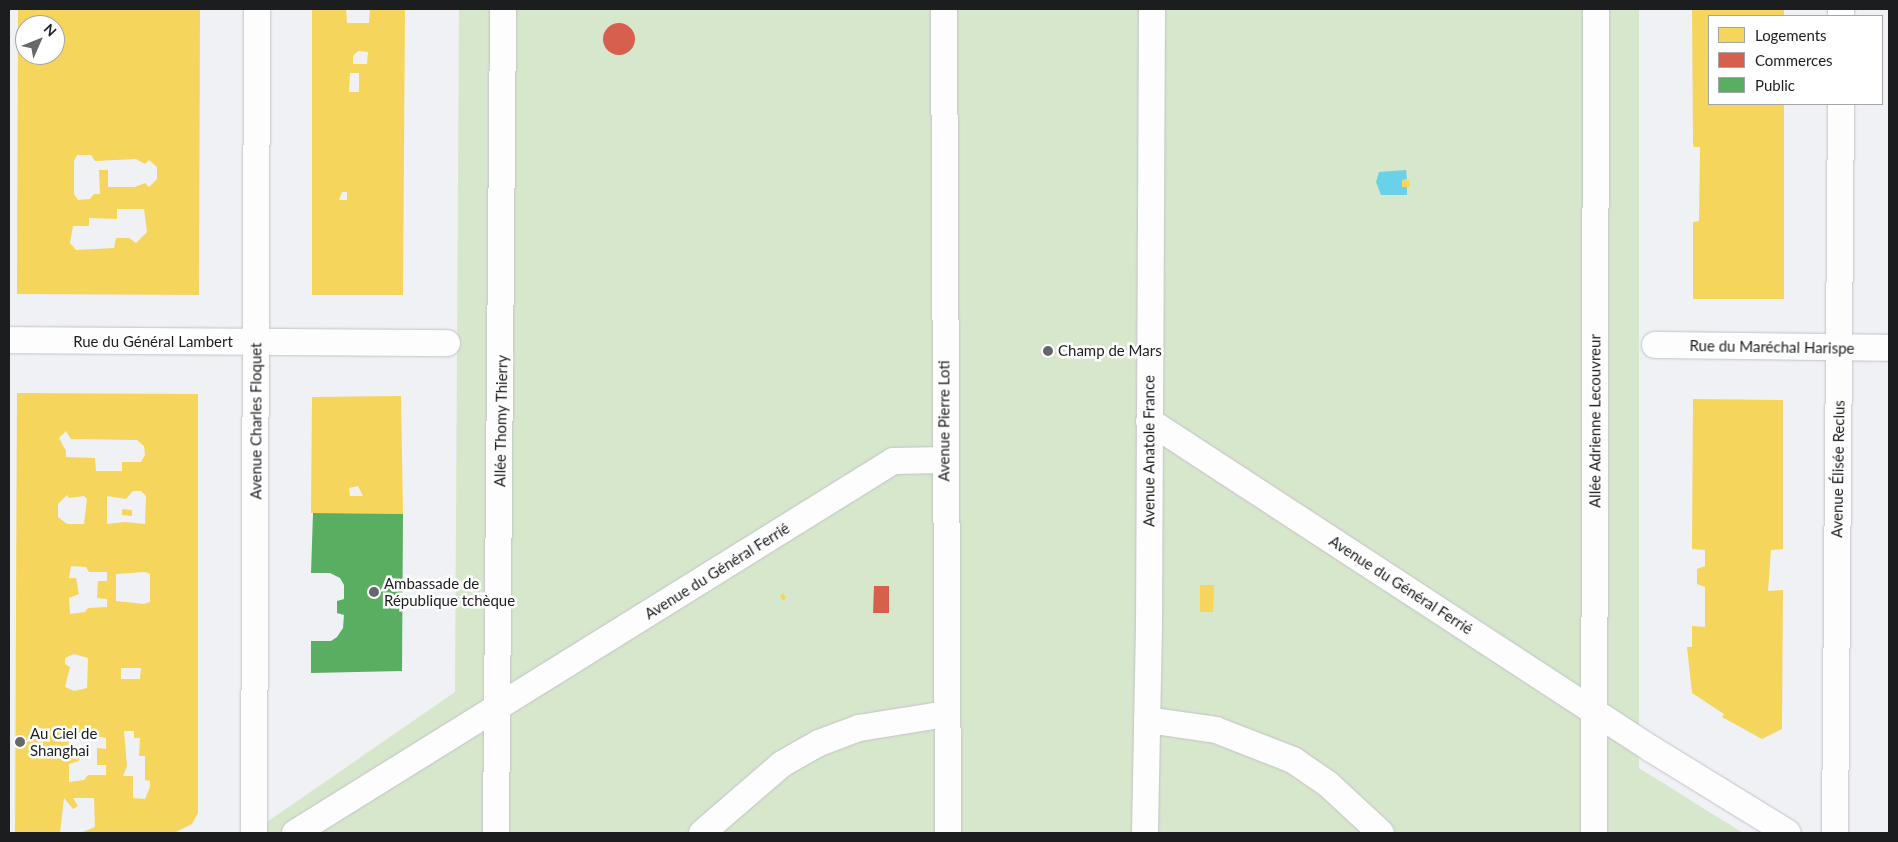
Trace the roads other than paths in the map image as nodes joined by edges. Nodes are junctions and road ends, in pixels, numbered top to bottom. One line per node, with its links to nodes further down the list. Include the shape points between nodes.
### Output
1 (258, 9): 8 (street, Avenue Charles Floquet)
2 (504, 9): 15 (street, Allée Thomy Thierry)
3 (944, 9): 14 (street, Avenue Pierre Loti)
4 (1152, 9): 13 (street, Avenue Anatole France)
5 (1596, 9): 16 (street, Allée Adrienne Lecouvreur)
6 (1840, 105): 11 (street, Avenue Élisée Reclus)
7 (9, 340): 8 (street, Rue du Général Lambert)
8 (256, 342): 9 (street, Rue du Général Lambert); 19 (street, Avenue Charles Floquet)
9 (447, 343)
10 (1655, 345): 11 (street, Rue du Maréchal Harispe)
11 (1840, 348): 12 (street, Rue du Maréchal Harispe); 28 (street, Avenue Élisée Reclus)
12 (1889, 348)
13 (1149, 421): 16 (street, Avenue du Général Ferrié); 18 (street, Avenue Anatole France)
14 (944, 460): 15 (street, Avenue du Général Ferrié, via 893,461); 17 (street, Avenue Pierre Loti)
15 (498, 708): 20 (street, Avenue du Général Ferrié); 21 (street, Allée Thomy Thierry)
16 (1595, 712): 26 (street, Allée Adrienne Lecouvreur); 27 (street, Avenue du Général Ferrié)
17 (946, 714): 22 (street, via 859,728 819,742 782,764); 23 (street, Avenue Pierre Loti)
18 (1147, 720): 24 (street, Avenue Anatole France); 25 (street, via 1216,730 1293,760 1328,784)
19 (254, 833)
20 (295, 833)
21 (496, 833)
22 (702, 833)
23 (948, 833)
24 (1145, 833)
25 (1381, 833)
26 (1594, 833)
27 (1788, 833)
28 (1834, 833)

